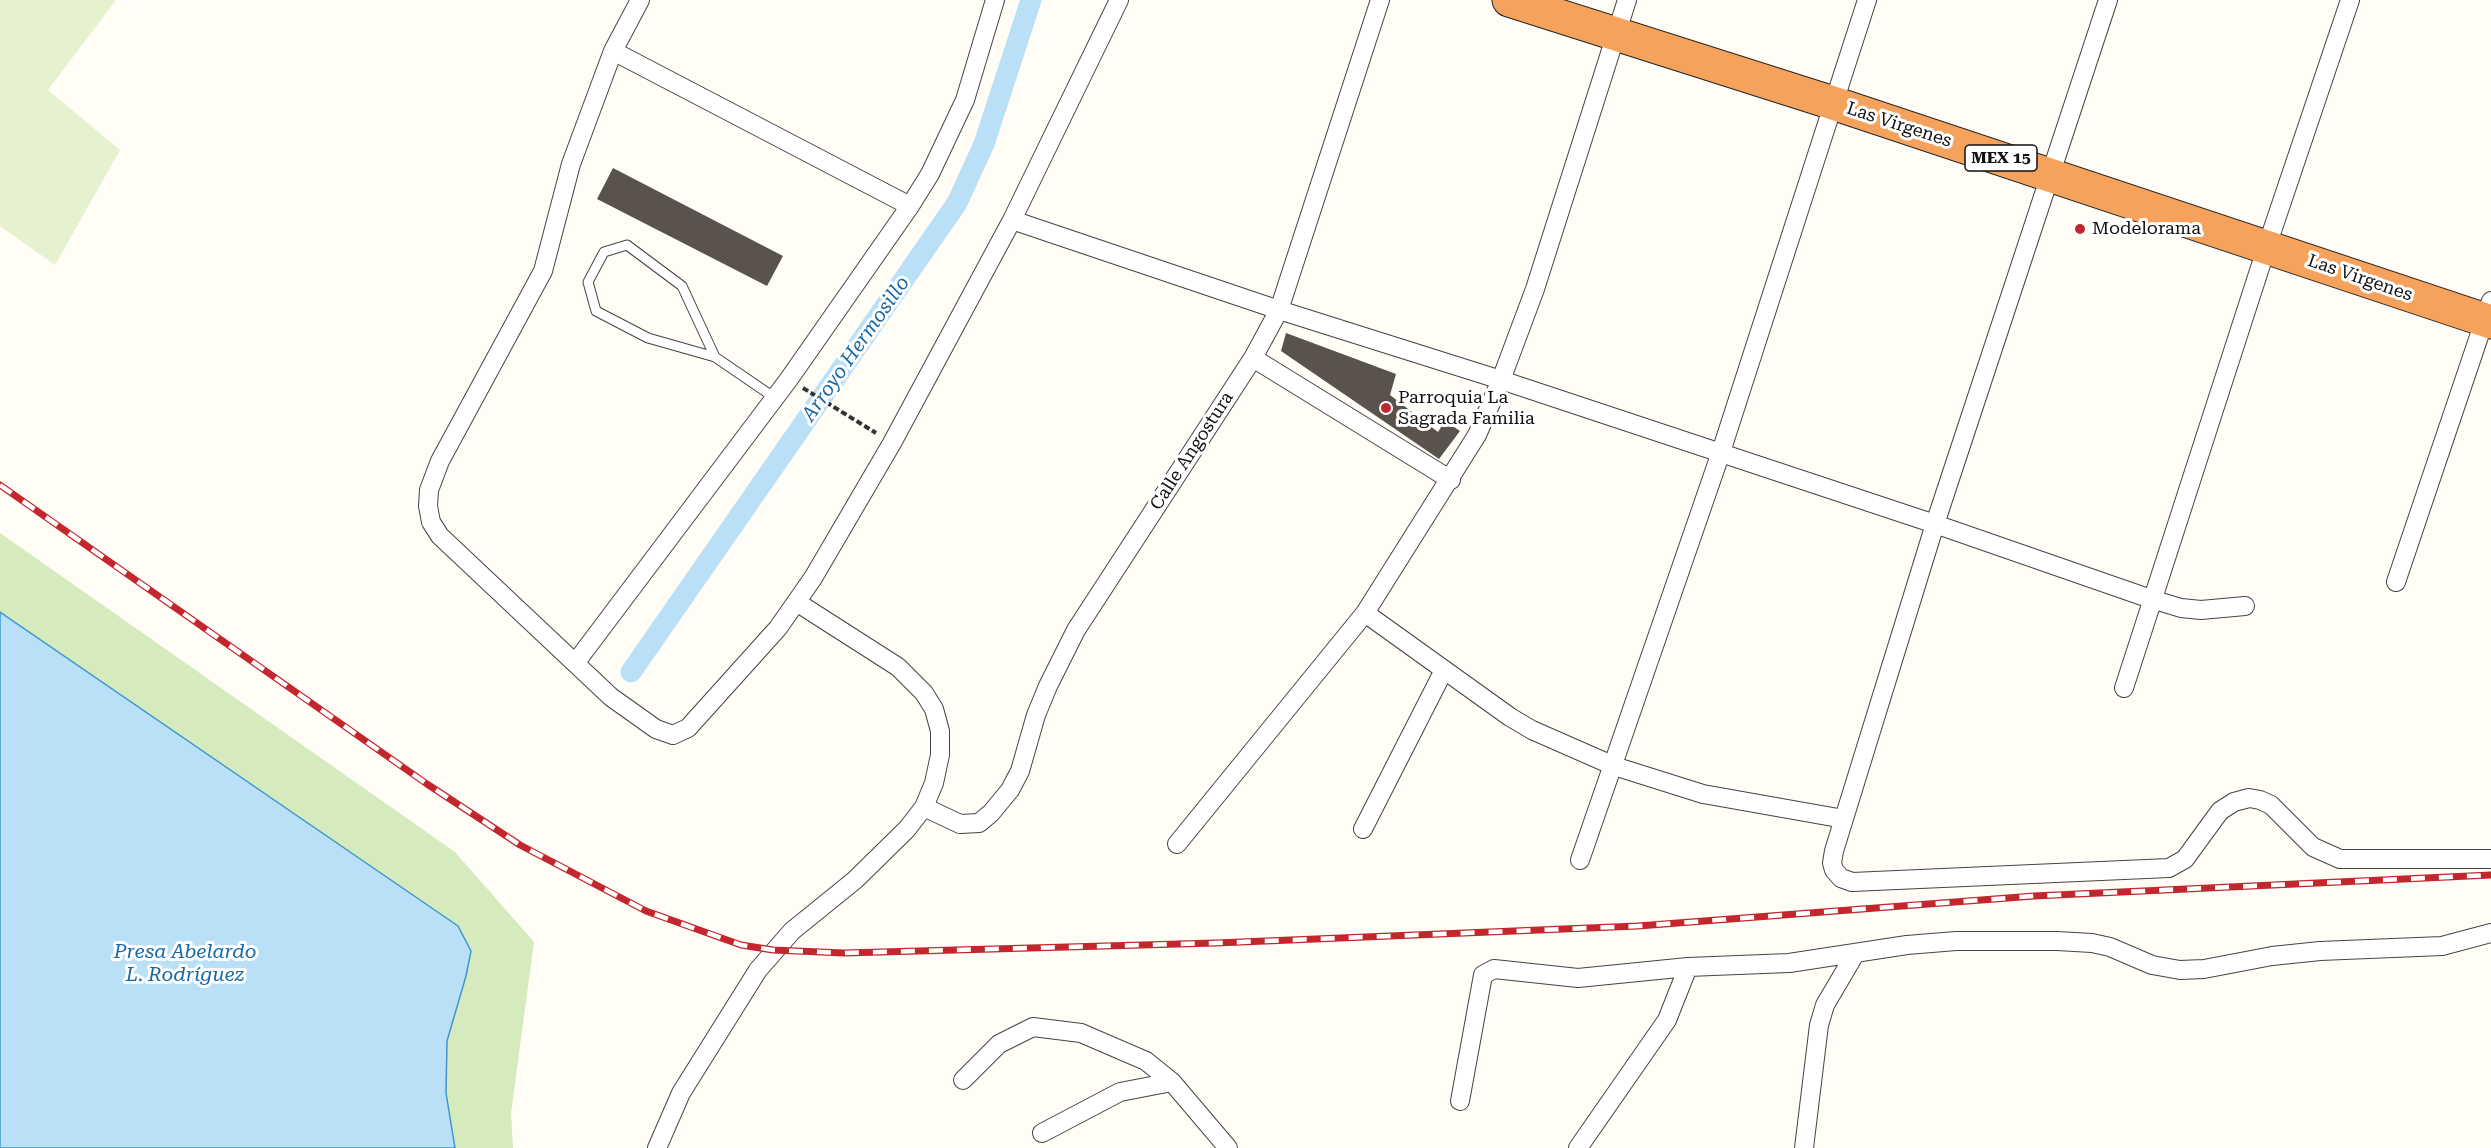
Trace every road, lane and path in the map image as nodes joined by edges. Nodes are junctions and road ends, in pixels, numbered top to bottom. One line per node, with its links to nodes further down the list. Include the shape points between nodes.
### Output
1 (640, 0): 11 (street)
2 (995, 0): 14 (street, via 965,100)
3 (1119, 0): 15 (street)
4 (1380, 0): 17 (street, Calle Angostura)
5 (1509, 0): 10 (highway, Las Virgenes / MEX 15)
6 (1627, 0): 10 (street)
7 (1867, 0): 12 (street)
8 (2108, 0): 13 (street)
9 (2350, 0): 16 (street)
10 (1616, 35): 12 (highway, Las Virgenes / MEX 15); 21 (street, via 1535,289)
11 (613, 51): 14 (street); 33 (street, via 572,164 543,271 440,461 429,490 428,506 431,522 440,536)
12 (1833, 103): 13 (highway, Las Virgenes / MEX 15); 25 (street)
13 (2051, 175): 16 (highway, Las Virgenes / MEX 15); 27 (street)
14 (910, 207): 23 (street)
15 (1012, 220): 17 (street); 30 (street, via 892,444)
16 (2267, 246): 18 (highway, Las Virgenes / MEX 15); 29 (street)
17 (1279, 310): 20 (street, Calle Angostura); 21 (street)
18 (2489, 315): 28 (street)
19 (715, 357): 19 (lane, via 682,286 627,245 604,252 588,282 596,311 648,338); 23 (lane)
20 (1253, 358): 26 (street); 37 (street, Calle Angostura, via 1076,630 1044,695 1020,771 1010,790 979,823 960,824)
21 (1501, 380): 25 (street); 26 (street, via 1478,435)
22 (800, 386): 24 (path)
23 (775, 398): 33 (street)
24 (858, 422)
25 (1720, 455): 27 (street); 36 (street)
26 (1451, 480): 32 (street)
27 (1935, 524): 29 (street); 38 (street)
28 (2396, 582)
29 (2151, 599): 31 (street, via 2191,609); 35 (street)
30 (798, 603): 33 (street, via 688,728 673,735 656,729 611,697); 37 (street, via 898,667 913,679 934,709 940,731 940,755)
31 (2245, 606)
32 (1365, 613): 34 (street); 40 (street)
33 (576, 662)
34 (1444, 670): 36 (street, via 1532,730); 39 (street)
35 (2124, 688)
36 (1614, 766): 38 (street, via 1703,794); 42 (street)
37 (924, 807): 50 (street, via 880,858 792,931 763,963 686,1085)
38 (1844, 819): 41 (street, via 1832,862 1841,879 1852,882 2169,868 2185,859 2220,811 2249,798 2271,805 2313,847 2340,859)
39 (1363, 829)
40 (1177, 844)
41 (2491, 859)
42 (1580, 860)
43 (2491, 933): 44 (street, via 2442,946 2319,951 2180,970 2152,965 2110,947 2057,941 1927,943)
44 (1855, 954): 45 (street, via 1789,963); 53 (street, via 1825,1005 1819,1025)
45 (1688, 968): 48 (street, via 1578,978 1494,969 1483,975); 52 (street, via 1667,1020)
46 (963, 1080): 47 (street, via 999,1044 1033,1027 1081,1033 1146,1061)
47 (1172, 1082): 49 (street, via 1120,1092); 51 (street)
48 (1460, 1101)
49 (1042, 1133)
50 (657, 1148)
51 (1228, 1148)
52 (1578, 1148)
53 (1804, 1148)

